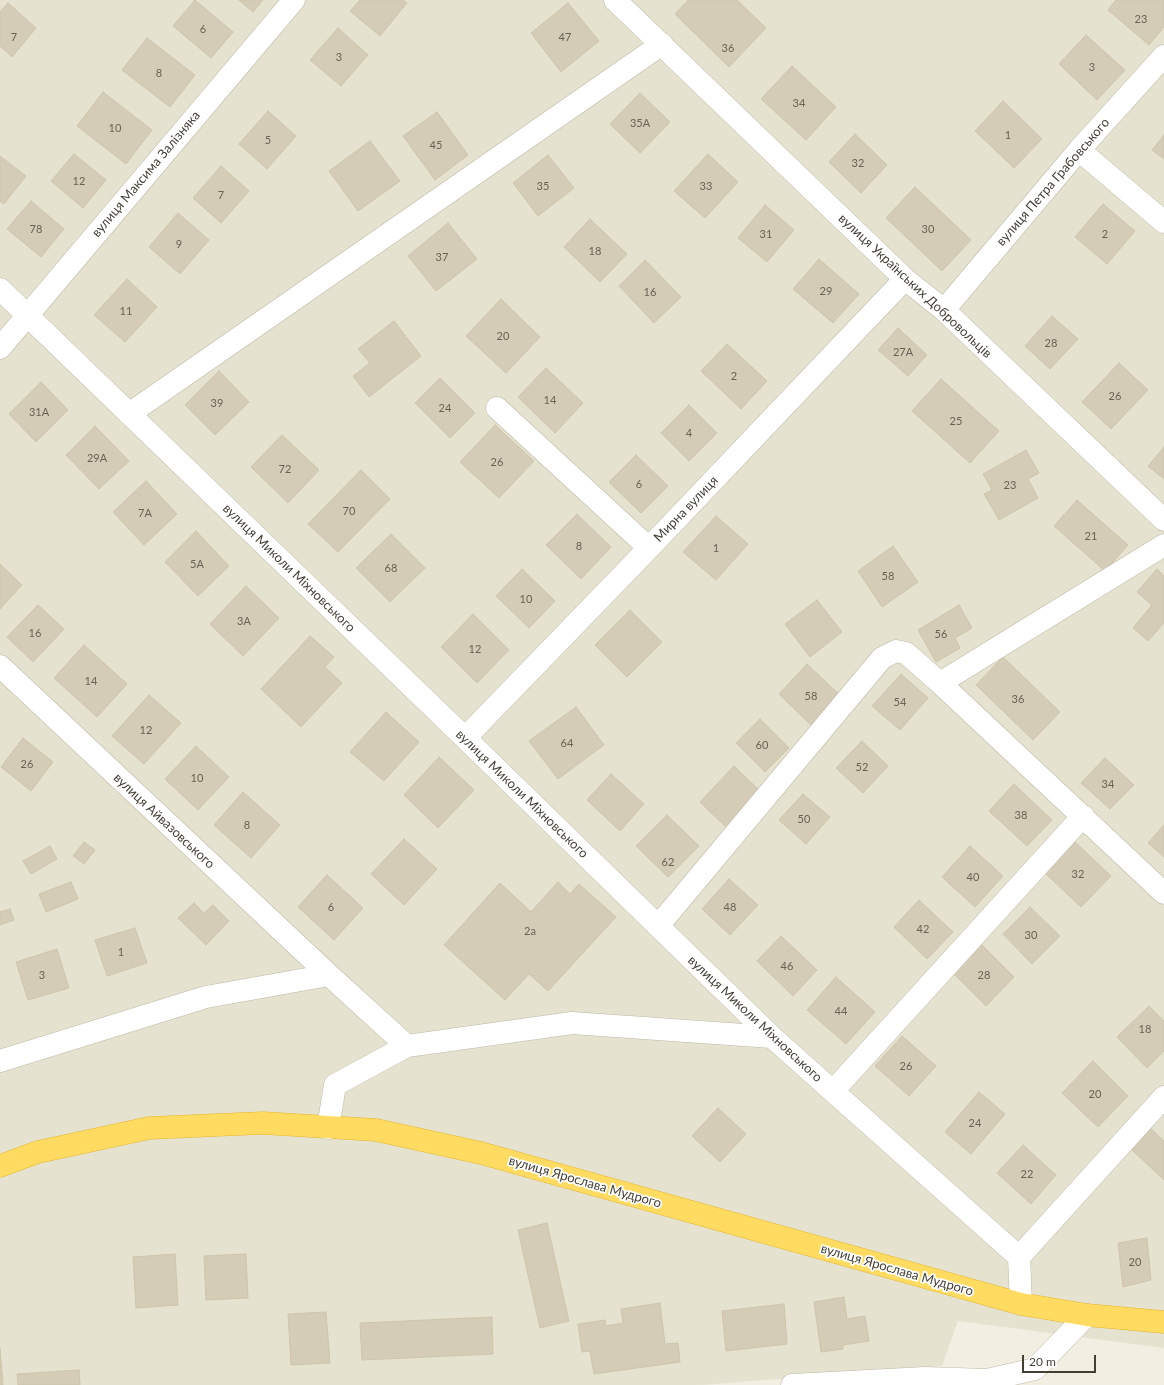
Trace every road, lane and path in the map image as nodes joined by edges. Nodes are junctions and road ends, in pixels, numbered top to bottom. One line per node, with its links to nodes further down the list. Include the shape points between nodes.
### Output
1 (294, 0): 10 (street, вулиця Максима Залізняка)
2 (615, 0): 3 (street, вулиця Українських Добровольців)
3 (662, 44): 7 (street, вулиця Українських Добровольців); 13 (street)
4 (1164, 56): 5 (street, вулиця Петра Грабовського)
5 (1079, 150): 6 (street); 9 (street, вулиця Петра Грабовського)
6 (1164, 222)
7 (904, 279): 9 (street, вулиця Українських Добровольців); 16 (street, Мирна вулиця)
8 (0, 289): 10 (street, вулиця Миколи Міхновського)
9 (944, 310): 14 (street, вулиця Українських Добровольців)
10 (27, 314): 11 (street, вулиця Максима Залізняка); 13 (street, вулиця Миколи Міхновського)
11 (1, 347)
12 (497, 408): 16 (street)
13 (129, 414): 19 (street, вулиця Миколи Міхновського)
14 (1164, 520)
15 (1164, 545): 18 (street)
16 (649, 548): 19 (street, Мирна вулиця)
17 (0, 666): 23 (street, вулиця Айвазовського)
18 (940, 683): 20 (street); 22 (street, via 906,653 896,651 882,658)
19 (465, 738): 22 (street, вулиця Миколи Міхновського)
20 (1083, 816): 21 (street); 27 (street)
21 (1164, 893)
22 (658, 926): 24 (street, вулиця Миколи Міхновського)
23 (329, 976): 25 (street, вулиця Айвазовського); 26 (street, via 206,997)
24 (772, 1037): 25 (street, via 572,1023); 27 (street, вулиця Миколи Міхновського)
25 (407, 1046): 29 (street, via 335,1085)
26 (0, 1061)
27 (833, 1092): 31 (street, вулиця Миколи Міхновського)
28 (1164, 1097): 31 (street)
29 (328, 1128): 30 (highway, вулиця Ярослава Мудрого, via 263,1123 149,1128 38,1152); 32 (highway, вулиця Ярослава Мудрого, via 376,1130 481,1153)
30 (0, 1166)
31 (1019, 1257): 32 (street)
32 (1021, 1304): 33 (highway, вулиця Ярослава Мудрого)
33 (1087, 1315): 34 (highway, вулиця Ярослава Мудрого); 35 (street, via 1035,1369 988,1380 925,1378)
34 (1164, 1322)
35 (792, 1385)

